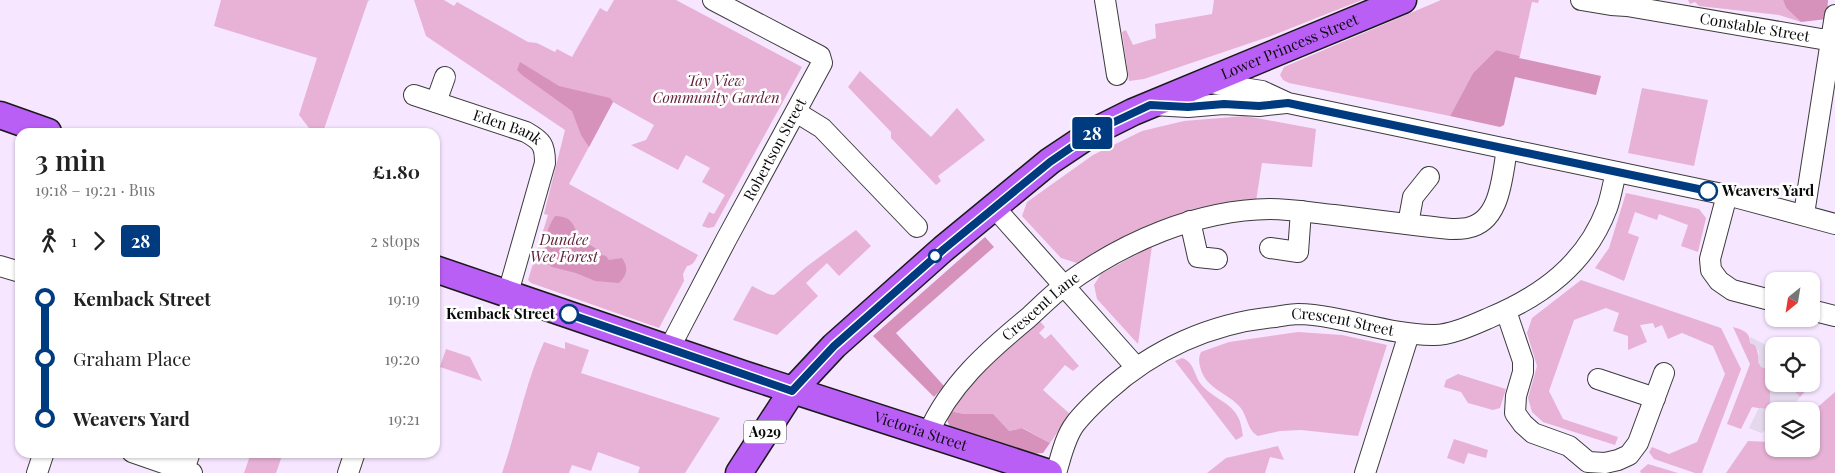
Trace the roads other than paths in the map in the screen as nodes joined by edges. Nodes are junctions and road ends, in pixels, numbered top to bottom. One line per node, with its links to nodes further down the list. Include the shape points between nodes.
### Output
1 (713, 0): 15 (street, Robertson Street, via 820,56 822,63)
2 (1105, 0): 8 (street)
3 (1404, 0): 10 (main road, Lower Princess Street)
4 (1580, 0): 5 (street, Constable Street, via 1611,6)
5 (1677, 8): 7 (street, Constable Street)
6 (1835, 15): 7 (street)
7 (1833, 40): 24 (street)
8 (1116, 75)
9 (445, 77): 12 (street)
10 (1205, 82): 13 (street, via 1262,91); 14 (main road, Lower Princess Street)
11 (414, 95): 12 (street, Eden Bank)
12 (436, 102): 35 (street, Eden Bank, via 526,132 538,139 545,149 545,163)
13 (1288, 103): 14 (street, via 1259,106); 18 (street)
14 (1150, 105): 22 (main road, Lower Princess Street, via 1095,131)
15 (796, 112): 28 (street, via 822,128); 41 (street, Robertson Street)
16 (0, 115): 17 (main road)
17 (37, 128)
18 (1507, 149): 19 (street); 26 (street, Crescent Lane, via 1496,202 1482,222 1467,228 1450,229)
19 (1616, 172): 21 (street); 37 (street, Crescent Street, via 1606,209 1577,260 1558,279)
20 (1429, 177): 26 (street, via 1413,198)
21 (1727, 195): 24 (street); 36 (street, via 1710,259 1711,270 1732,290)
22 (994, 207): 34 (street); 45 (main road, Lower Princess Street, via 841,339)
23 (1302, 211): 25 (street, Crescent Lane, via 1227,212); 26 (street, Crescent Lane); 29 (street, via 1298,252)
24 (1804, 214): 27 (street)
25 (1190, 221): 30 (street, via 1198,257); 34 (street, Crescent Lane, via 1126,248)
26 (1408, 224)
27 (1835, 224)
28 (917, 227)
29 (1270, 248)
30 (1217, 260)
31 (0, 266): 32 (street)
32 (15, 270)
33 (440, 271): 35 (main road, Victoria Street)
34 (1064, 286): 42 (street); 47 (street, Crescent Lane, via 991,348 953,389)
35 (508, 293): 41 (main road, Victoria Street)
36 (1765, 299)
37 (1506, 311): 40 (street, Crescent Street, via 1443,334); 51 (street, via 1523,361 1516,413 1533,433 1569,446)
38 (1820, 312): 39 (street)
39 (1835, 316)
40 (1409, 334): 42 (street, Crescent Street, via 1348,320 1298,314 1258,318 1226,325 1166,348); 56 (street)
41 (669, 349): 45 (main road, Victoria Street)
42 (1136, 367): 55 (street, Crescent Street, via 1073,425)
43 (1664, 373): 46 (street)
44 (1598, 379): 46 (street)
45 (792, 391): 47 (main road, Victoria Street); 53 (main road, A929)
46 (1655, 398): 51 (street, via 1638,443 1630,454)
47 (928, 434): 54 (main road, Victoria Street)
48 (42, 458): 52 (street)
49 (165, 458): 50 (street)
50 (188, 465)
51 (1586, 468)
52 (37, 473)
53 (739, 473)
54 (1049, 473)
55 (1056, 473)
56 (1365, 473)

